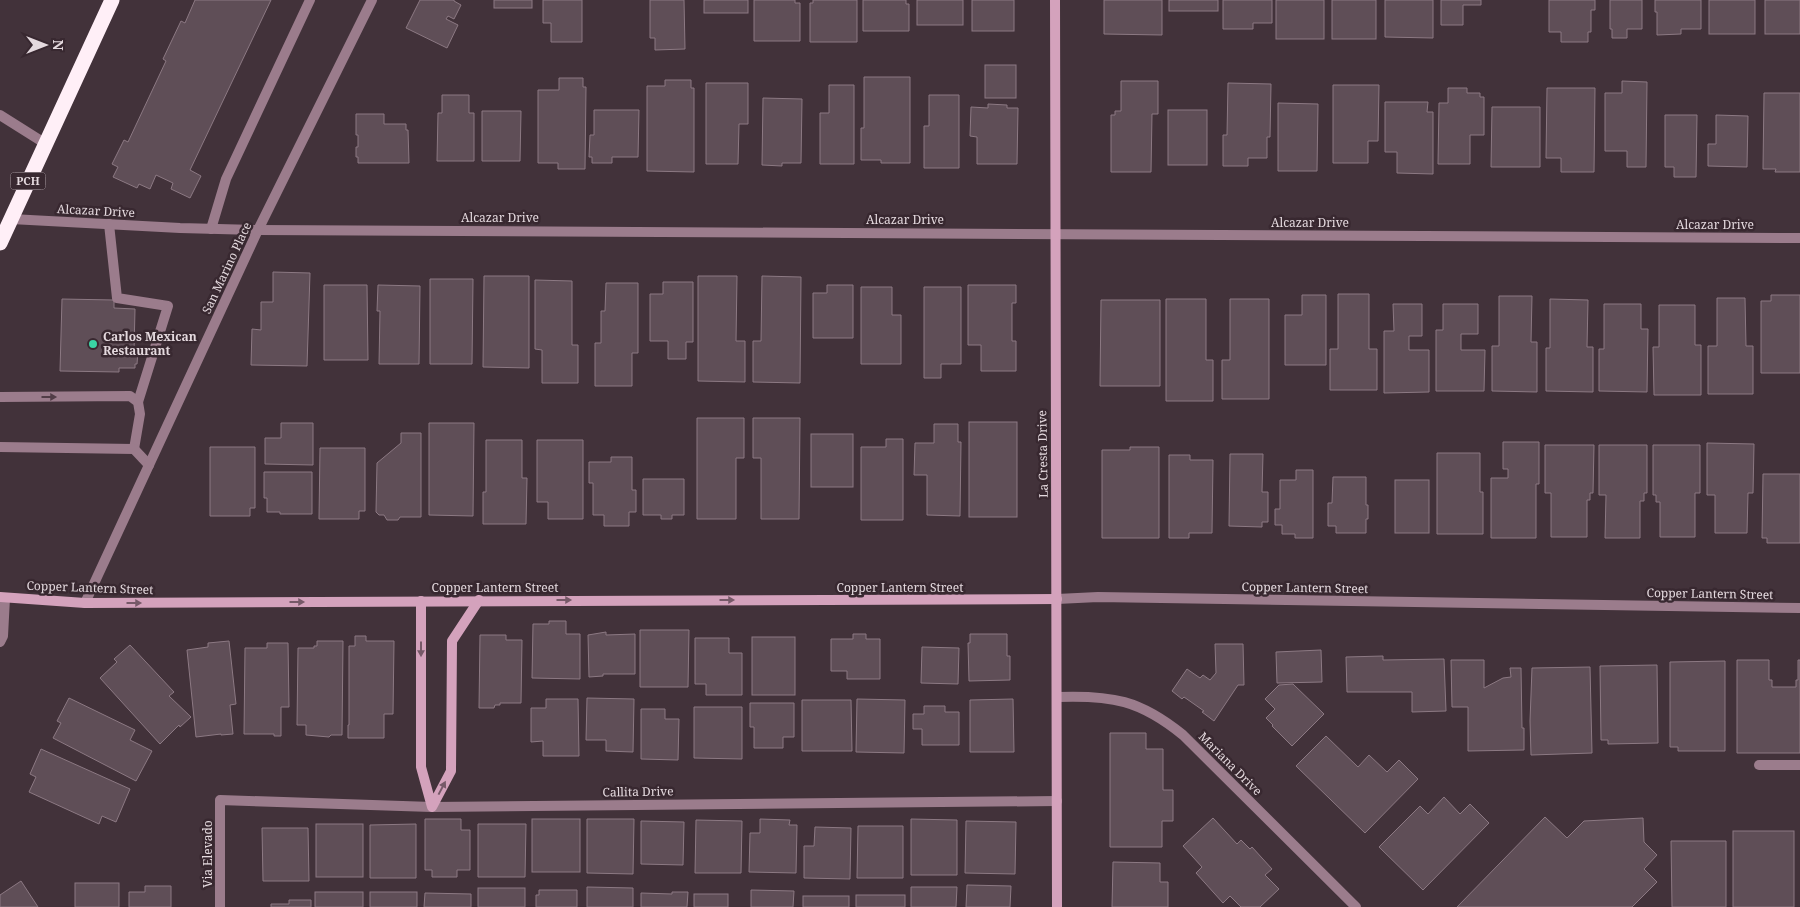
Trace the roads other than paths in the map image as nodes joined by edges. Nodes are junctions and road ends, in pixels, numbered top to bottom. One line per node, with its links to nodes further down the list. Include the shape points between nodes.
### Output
1 (112, 0): 6 (highway, PCH)
2 (310, 0): 9 (street, via 226,180)
3 (372, 0): 10 (street, San Marino Place)
4 (1054, 0): 11 (street, La Cresta Drive)
5 (0, 115): 6 (street)
6 (46, 144): 7 (highway, PCH)
7 (11, 219): 8 (street, Alcazar Drive); 13 (highway, PCH)
8 (110, 224): 9 (street, Alcazar Drive); 15 (street, via 117,298 168,306)
9 (211, 228): 10 (street, Alcazar Drive)
10 (258, 230): 11 (street, Alcazar Drive); 18 (street, San Marino Place)
11 (1054, 234): 12 (street, Alcazar Drive); 20 (street, La Cresta Drive)
12 (1800, 238)
13 (0, 243)
14 (0, 397): 15 (street, one-way to 15, via 130,396)
15 (138, 402): 17 (street, via 140,414)
16 (0, 448): 17 (street)
17 (134, 448): 18 (street)
18 (149, 465): 23 (street, San Marino Place)
19 (3, 597): 23 (street, Copper Lantern Street); 25 (street, via 3,636)
20 (1057, 599): 21 (street, Copper Lantern Street, one-way to 20); 24 (street, Copper Lantern Street); 26 (street, La Cresta Drive)
21 (479, 600): 22 (street, Copper Lantern Street); 31 (street, one-way to 21, via 451,771 452,641)
22 (421, 601): 23 (street, Copper Lantern Street, one-way to 22); 31 (street, one-way to 31, via 421,767)
23 (85, 603)
24 (1800, 608)
25 (0, 642)
26 (1057, 697): 30 (street, La Cresta Drive); 34 (street, Mariana Drive, via 1113,699 1140,706 1163,719)
27 (1759, 765): 28 (street)
28 (1800, 765)
29 (220, 800): 31 (street, Callita Drive); 32 (street, Via Elevado)
30 (1057, 801): 31 (street, Callita Drive); 33 (street, La Cresta Drive)
31 (432, 807)
32 (220, 907)
33 (1057, 907)
34 (1356, 907)

